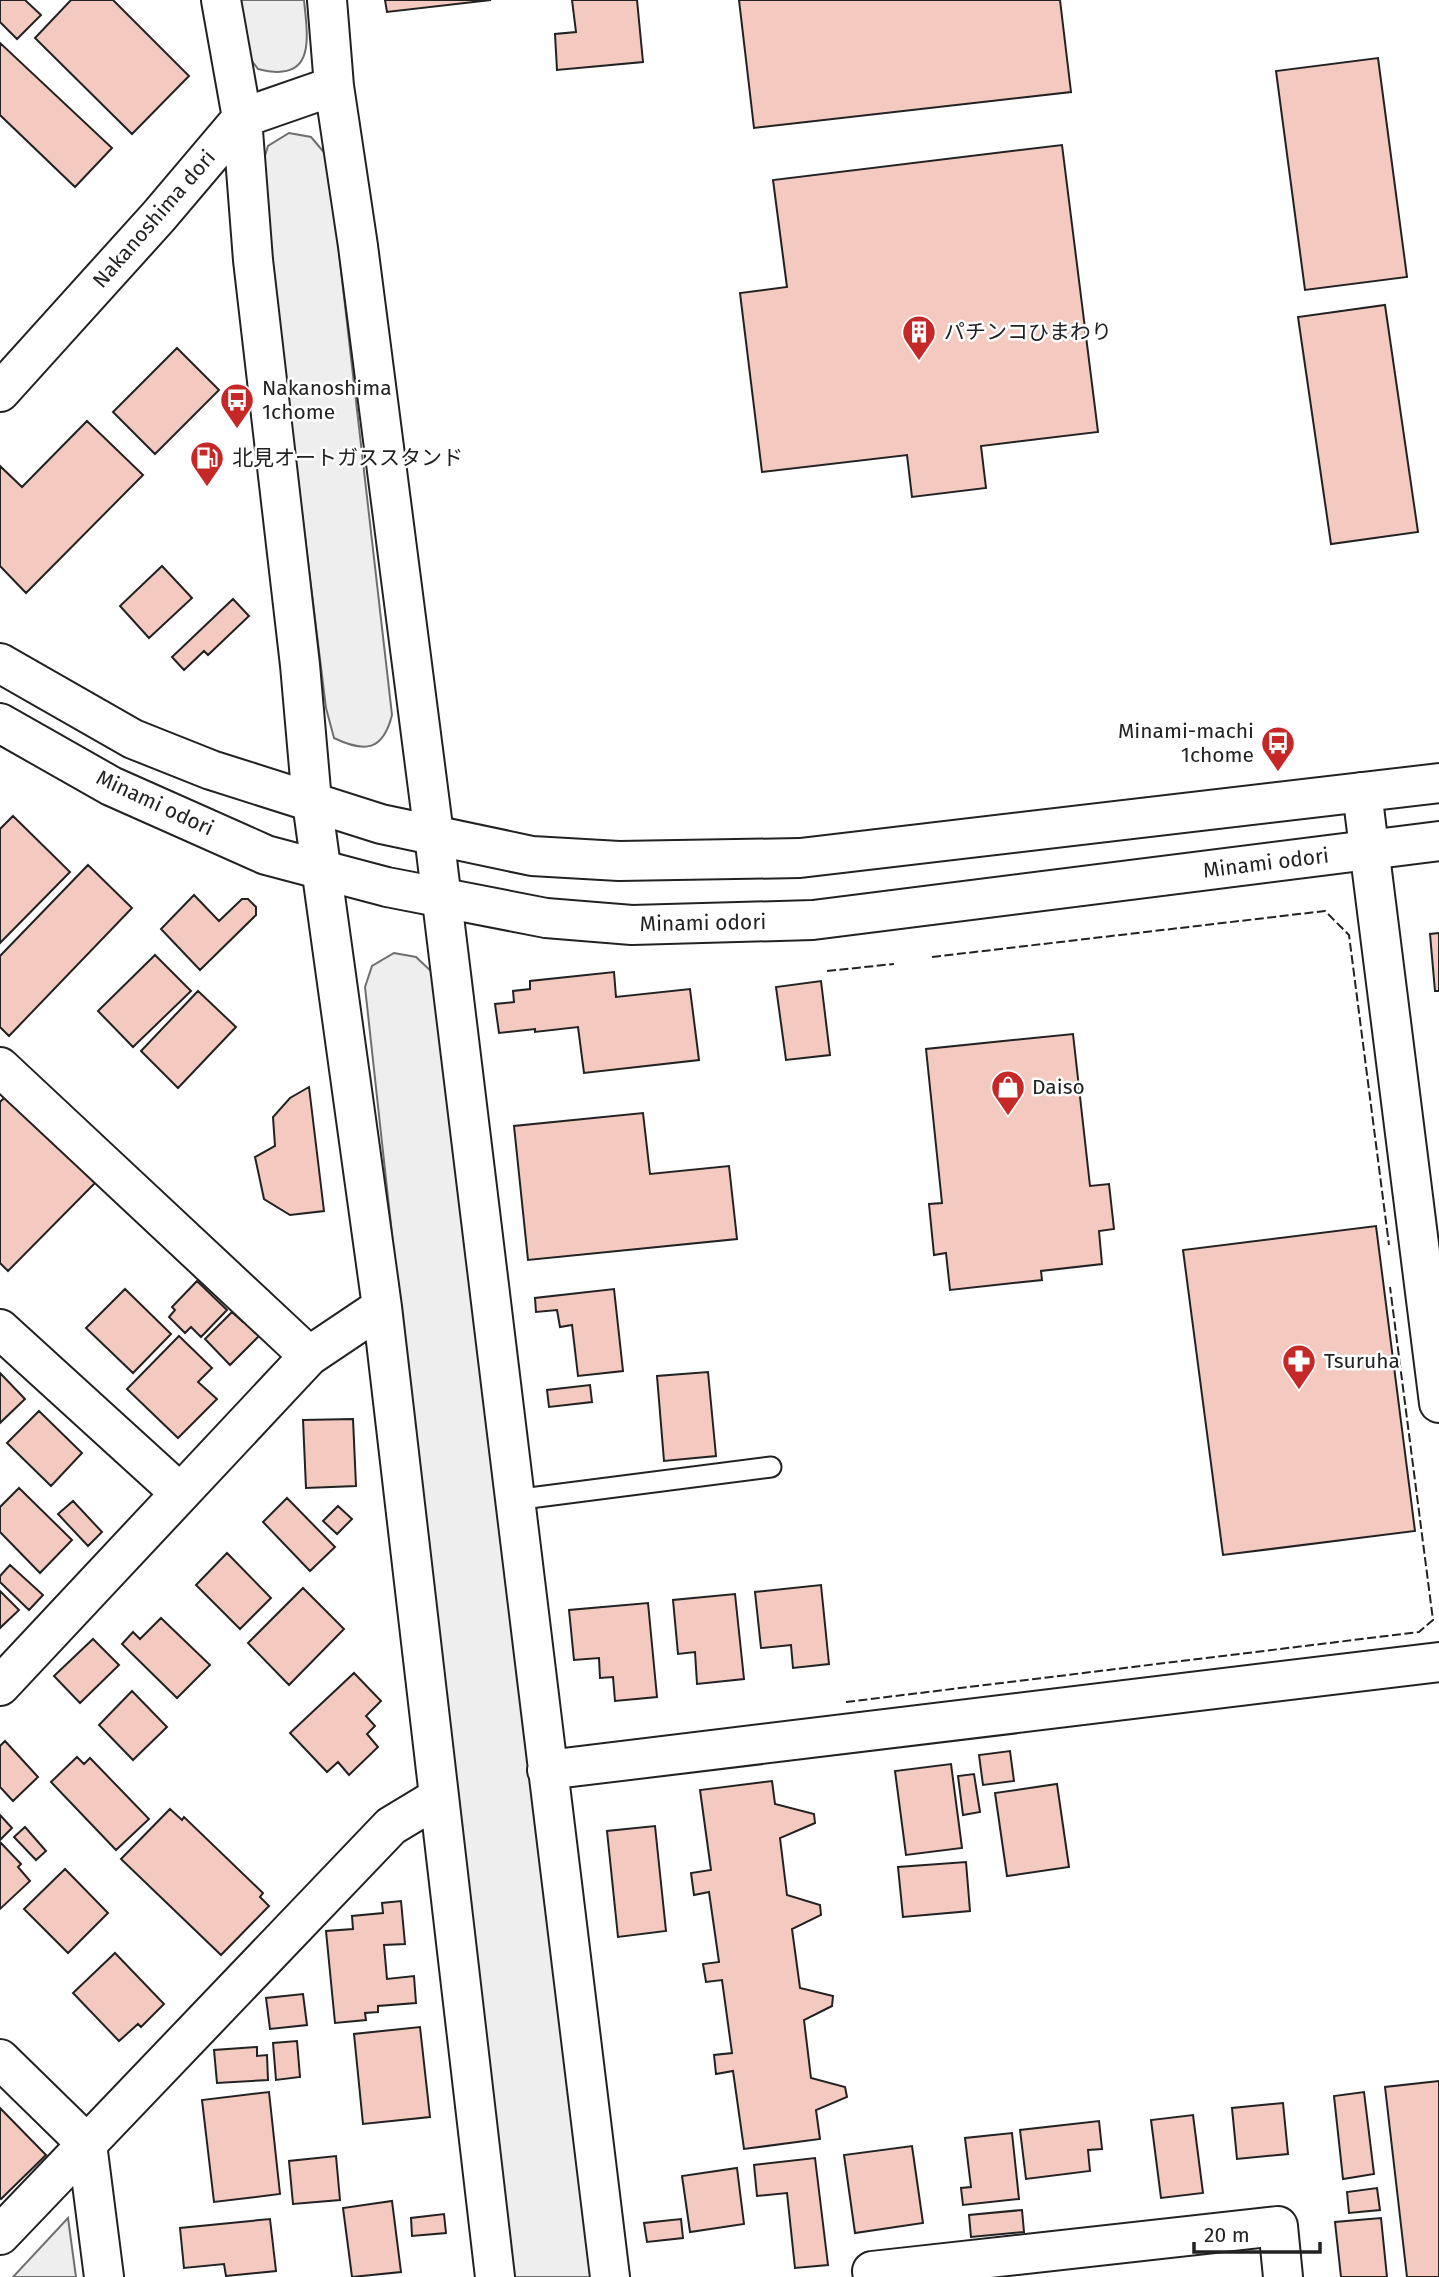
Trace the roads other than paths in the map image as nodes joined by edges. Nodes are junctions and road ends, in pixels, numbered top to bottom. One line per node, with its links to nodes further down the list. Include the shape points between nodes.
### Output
1 (221, 0): 4 (street)
2 (327, 0): 3 (street)
3 (334, 86): 4 (street); 11 (street)
4 (242, 118): 5 (street, Nakanoshima dori); 10 (street, via 253,260)
5 (0, 391)
6 (0, 663): 10 (street, via 133,739)
7 (0, 723): 14 (street, Minami odori, via 111,786 266,855)
8 (1439, 783): 9 (street)
9 (1362, 792): 11 (street, via 800,858 619,862 532,856); 13 (street)
10 (312, 802): 11 (street); 14 (street)
11 (434, 835): 15 (street)
12 (1439, 841): 13 (street, Minami odori)
13 (1370, 849): 15 (street, Minami odori, via 813,920 632,925 546,918); 17 (street)
14 (323, 870): 15 (street, Minami odori); 18 (street)
15 (441, 900): 24 (street)
16 (0, 1067): 20 (street)
17 (1430, 1251): 21 (street)
18 (382, 1307): 20 (street); 28 (street)
19 (3, 1336): 23 (street)
20 (309, 1356): 23 (street)
21 (1439, 1404)
22 (771, 1467): 24 (lane)
23 (180, 1493): 26 (street)
24 (514, 1500): 27 (street)
25 (1439, 1662): 27 (street)
26 (0, 1686)
27 (547, 1770): 34 (street)
28 (439, 1797): 30 (street, via 391,1826); 33 (street)
29 (0, 2059): 30 (street)
30 (87, 2144): 31 (street); 32 (street)
31 (0, 2235)
32 (104, 2277)
33 (495, 2277)
34 (610, 2277)
35 (873, 2277): 36 (street, via 872,2271 1278,2226)
36 (1283, 2277)

